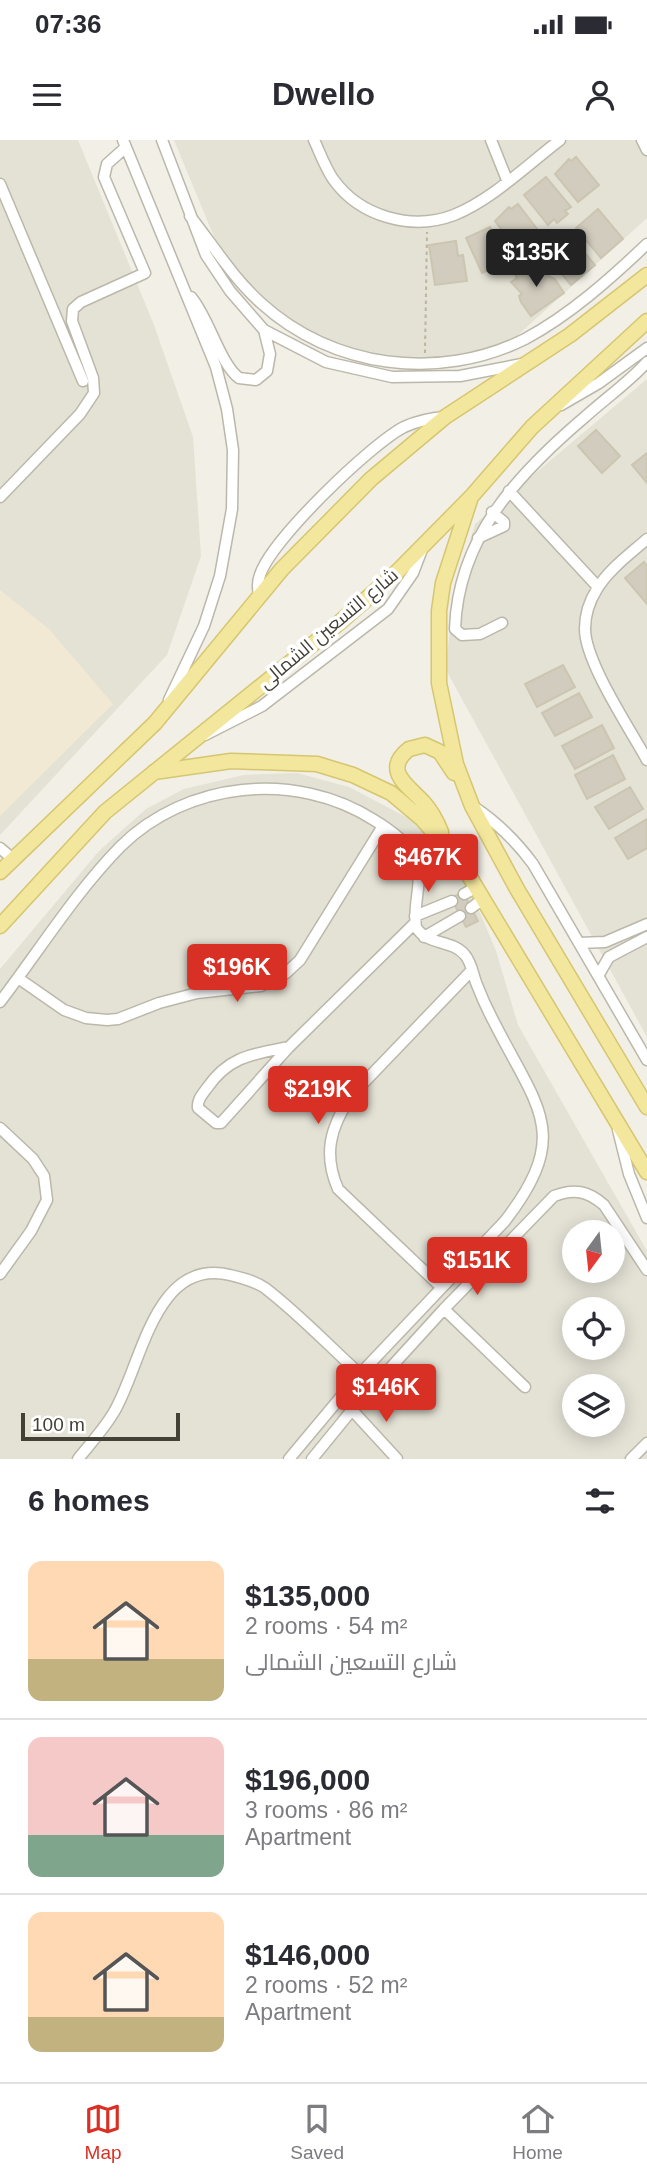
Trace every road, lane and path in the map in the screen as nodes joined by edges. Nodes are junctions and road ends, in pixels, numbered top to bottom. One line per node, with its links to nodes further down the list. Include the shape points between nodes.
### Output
1 (162, 140): 10 (street)
2 (314, 140): 11 (street, via 334,180 350,197 390,218)
3 (491, 140): 8 (street)
4 (560, 140): 8 (street)
5 (642, 140): 7 (street)
6 (125, 144): 14 (street); 25 (street, via 107,164 104,177 145,273 73,309 72,321 94,393 80,414)
7 (647, 150)
8 (507, 180): 11 (street, via 456,214)
9 (0, 184): 21 (street)
10 (190, 216): 16 (street, via 197,239 218,275); 20 (street, via 247,289 292,327 363,357)
11 (427, 221): 20 (path)
12 (647, 244): 20 (street, via 581,302 526,338 475,357)
13 (647, 275): 18 (main road, via 599,315)
14 (184, 290): 16 (street, via 202,311 239,378 256,380 267,371 270,354); 34 (street, via 222,388 231,430 234,489 230,528 210,610)
15 (647, 321): 22 (main road, شارع التسعين الشمالى)
16 (264, 330): 18 (street, via 326,362 392,377 460,376)
17 (647, 348): 22 (street, via 589,390)
18 (528, 362): 23 (main road)
19 (647, 362): 24 (street, via 542,454)
20 (425, 364)
21 (83, 381)
22 (549, 411): 26 (main road, شارع التسعين الشمالى)
23 (446, 417): 32 (main road, via 371,479); 32 (street, via 405,427 347,472 263,567)
24 (509, 491): 27 (street); 31 (street)
25 (0, 497)
26 (471, 497): 30 (main road, شارع التسعين الشمالى); 38 (main road, via 443,583 438,630 445,721)
27 (492, 512): 28 (street); 28 (street, via 505,526)
28 (478, 538): 33 (street, via 464,577 455,629 462,635 476,635)
29 (647, 539): 31 (street)
30 (423, 547): 35 (main road, شارع التسعين الشمالى, via 339,623); 35 (street, via 398,598 360,633 262,706)
31 (598, 587): 36 (street, via 588,606 585,630 589,653)
32 (259, 596): 34 (main road)
33 (502, 623)
34 (163, 713): 43 (main road)
35 (192, 739): 37 (main road, شارع التسعين الشمالى)
36 (647, 760)
37 (153, 772): 41 (main road, via 231,761 317,764 391,793); 49 (main road, شارع التسعين الشمالى, via 88,828)
38 (463, 785): 39 (main road); 41 (main road, via 440,752 430,746 414,746 401,757 400,779 432,814)
39 (472, 806): 52 (street, via 515,840); 59 (main road, via 534,920)
40 (383, 826): 47 (street, via 411,851 418,864); 55 (street, via 353,806 319,794 278,788 218,793 168,811 121,846); 55 (street, via 300,960 269,983 178,998 107,1020 64,1010)
41 (444, 843): 60 (main road)
42 (0, 848): 43 (street)
43 (13, 859): 44 (main road)
44 (0, 872)
45 (452, 901): 47 (street)
46 (460, 916): 50 (street)
47 (415, 919): 50 (street); 57 (street)
48 (647, 923): 52 (street, via 605,942)
49 (0, 926)
50 (425, 937): 53 (street, via 460,951)
51 (647, 937): 54 (street, via 609,957)
52 (579, 943): 54 (street)
53 (472, 970): 66 (street, via 494,1023 536,1100 543,1151 537,1173 505,1222); 66 (street, via 351,1096 338,1115 330,1143 330,1170 338,1189)
54 (598, 976): 58 (street)
55 (18, 978): 56 (street)
56 (0, 1002)
57 (289, 1047): 57 (street, via 232,1062 216,1074 198,1108 221,1123)
58 (647, 1060)
59 (647, 1107)
60 (615, 1118): 62 (main road); 63 (street, via 629,1174)
61 (0, 1128): 65 (street, via 44,1176 47,1200)
62 (647, 1172)
63 (647, 1218)
64 (647, 1270): 67 (street, via 604,1205 587,1193 565,1192 545,1203)
65 (0, 1274)
66 (441, 1287): 68 (street)
67 (444, 1309): 69 (street); 70 (street)
68 (360, 1374): 72 (street, via 263,1287 218,1272 197,1275 166,1297 114,1412); 73 (street)
69 (525, 1387)
70 (352, 1410): 74 (street); 75 (street)
71 (647, 1443): 76 (street)
72 (78, 1459)
73 (289, 1459)
74 (312, 1459)
75 (397, 1459)
76 (631, 1459)

